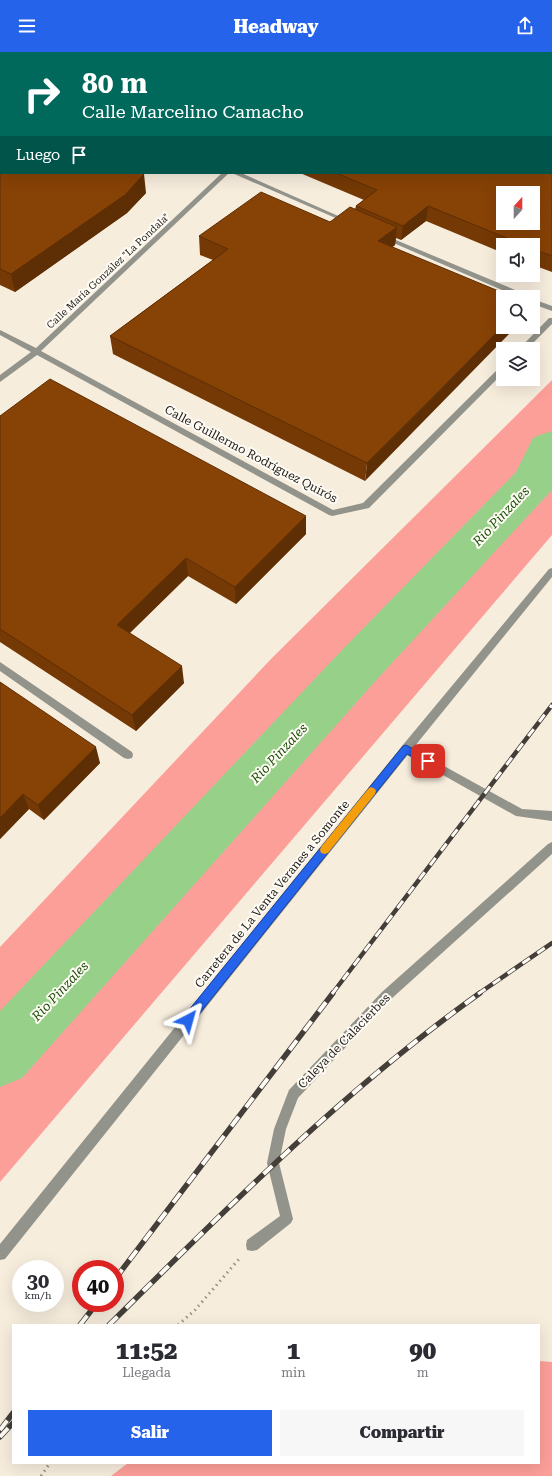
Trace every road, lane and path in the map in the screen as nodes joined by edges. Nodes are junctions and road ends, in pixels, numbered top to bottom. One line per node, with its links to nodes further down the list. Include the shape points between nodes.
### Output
1 (225, 174): 11 (street, Calle María González "La Pondala")
2 (237, 174): 3 (street)
3 (356, 225)
4 (378, 234): 5 (street)
5 (508, 290)
6 (540, 304): 7 (street)
7 (552, 309)
8 (552, 320): 10 (street)
9 (0, 332): 11 (street, Calle Guillermo Rodríguez Quirós)
10 (530, 342)
11 (36, 352): 12 (street, Calle Guillermo Rodríguez Quirós, via 332,513 366,506); 13 (street, Calle María González "La Pondala")
12 (496, 376)
13 (0, 379)
14 (552, 571): 16 (street, Carretera de La Venta Veranes a Somonte)
15 (0, 666): 17 (street)
16 (406, 749): 18 (street, via 520,813); 21 (street, Carretera de La Venta Veranes a Somonte)
17 (128, 755)
18 (552, 816)
19 (552, 847): 20 (street, Caleya de Calacierbes, via 386,996 293,1094 280,1129 273,1163 287,1219)
20 (252, 1245): 22 (path, via 195,1310)
21 (0, 1254)
22 (179, 1324)
23 (49, 1464): 24 (path)
24 (41, 1476)

